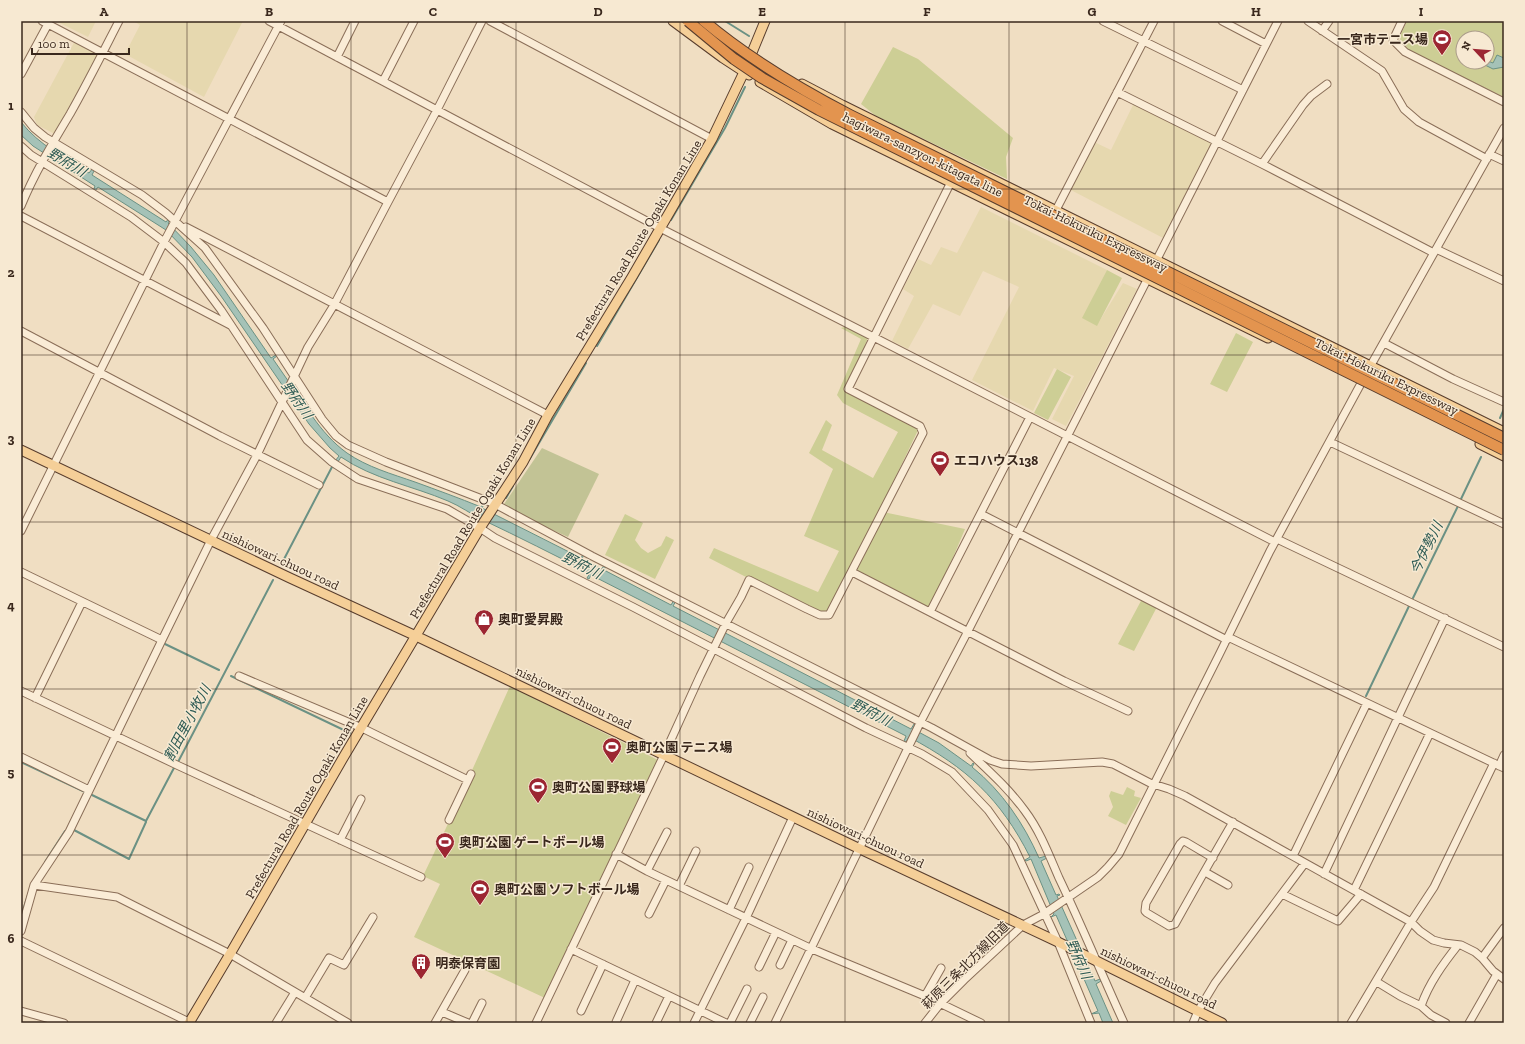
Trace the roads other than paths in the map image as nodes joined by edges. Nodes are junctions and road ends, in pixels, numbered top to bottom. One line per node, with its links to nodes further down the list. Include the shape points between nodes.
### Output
1 (118, 21): 26 (street)
2 (269, 21): 20 (street)
3 (356, 21): 27 (street)
4 (414, 21): 30 (street)
5 (482, 21): 35 (street)
6 (490, 21): 39 (street)
7 (666, 21): 21 (main road)
8 (673, 21): 21 (main road, hagiwara-sanzyou-kitagata line)
9 (704, 21): 76 (highway, Tokai-Hokuriku Expressway, bridge, via 767,68 850,115)
10 (713, 21): 25 (main road)
11 (765, 21): 28 (main road, Prefectural Road Route Ogaki Konan Line)
12 (1103, 21): 23 (street)
13 (1154, 21): 23 (street)
14 (1222, 21): 24 (street)
15 (1278, 21): 24 (street)
16 (1308, 21): 22 (street)
17 (1329, 21): 22 (street)
18 (1402, 21): 34 (street, via 1393,40 1405,52)
19 (45, 23): 26 (street); 29 (street)
20 (280, 23): 27 (street); 37 (street)
21 (687, 26): 25 (main road, hagiwara-sanzyou-kitagata line); 79 (highway, Tokai-Hokuriku Expressway, bridge, via 756,74 825,114)
22 (1322, 31): 43 (street, via 1382,71 1404,109 1419,122)
23 (1143, 41): 32 (street); 33 (street)
24 (1266, 44): 32 (street)
25 (713, 50): 28 (main road, hagiwara-sanzyou-kitagata line, via 723,58)
26 (102, 53): 37 (street); 40 (street)
27 (337, 57): 30 (street)
28 (746, 68): 39 (main road, Prefectural Road Route Ogaki Konan Line); 47 (main road, hagiwara-sanzyou-kitagata line, via 800,106 832,124); 50 (main road, hagiwara-sanzyou-kitagata line, via 770,69 783,74)
29 (21, 74)
30 (383, 81): 35 (street)
31 (1327, 84): 46 (street, via 1303,105)
32 (1243, 90): 41 (street)
33 (1117, 92): 41 (street); 50 (street)
34 (1504, 102)
35 (437, 110): 48 (street); 54 (street)
36 (21, 112): 40 (street, via 34,128)
37 (230, 118): 48 (street); 52 (street)
38 (1504, 128): 43 (street, 萩原三条北方線旧道)
39 (712, 139): 54 (main road, Prefectural Road Route Ogaki Konan Line)
40 (53, 142): 45 (street); 52 (street, via 142,195)
41 (1217, 142): 46 (street); 57 (street)
42 (22, 148): 45 (street)
43 (1488, 156): 44 (street); 56 (street, 萩原三条北方線旧道)
44 (1504, 161)
45 (42, 162): 49 (street); 55 (street, via 110,204)
46 (1262, 164): 56 (street)
47 (951, 182): 58 (main road, hagiwara-sanzyou-kitagata line); 64 (street)
48 (388, 202): 61 (street)
49 (21, 206)
50 (1056, 210): 57 (main road, hagiwara-sanzyou-kitagata line)
51 (21, 216): 59 (street)
52 (175, 221): 53 (street); 55 (street)
53 (182, 227): 61 (street); 68 (street, via 212,257)
54 (660, 228): 64 (street); 72 (main road, Prefectural Road Route Ogaki Konan Line)
55 (164, 242): 59 (street); 62 (street, via 186,263)
56 (1435, 251): 60 (street); 65 (street, 萩原三条北方線旧道)
57 (1157, 260): 58 (street); 66 (main road, hagiwara-sanzyou-kitagata line)
58 (1147, 279): 69 (main road, hagiwara-sanzyou-kitagata line); 75 (street)
59 (145, 281): 62 (street); 67 (street)
60 (1504, 281)
61 (334, 305): 68 (street, via 308,347); 72 (street)
62 (231, 325): 70 (street)
63 (21, 331): 67 (street)
64 (874, 337): 73 (street); 93 (street, via 848,389 920,426 923,433)
65 (1384, 343): 66 (street, 萩原三条北方線旧道); 71 (street)
66 (1371, 366): 69 (street, 萩原三条北方線旧道); 74 (main road, hagiwara-sanzyou-kitagata line)
67 (100, 372): 80 (street); 82 (street)
68 (294, 376): 70 (street); 84 (street, via 328,426 348,445)
69 (1361, 384): 77 (street, 萩原三条北方線旧道); 81 (main road, hagiwara-sanzyou-kitagata line)
70 (281, 402): 80 (street); 87 (street, via 307,440 334,464 358,479 447,509)
71 (1504, 402)
72 (548, 415): 84 (main road, Prefectural Road Route Ogaki Konan Line, via 523,462)
73 (1030, 418): 75 (street); 85 (street)
74 (1504, 432)
75 (1067, 436): 89 (street); 91 (street)
76 (1504, 438)
77 (1330, 442): 86 (street); 91 (street, 萩原三条北方線旧道)
78 (21, 450): 82 (main road, nishiowari-chuou road)
79 (1504, 450)
80 (257, 455): 83 (street); 90 (street)
81 (1504, 456)
82 (53, 464): 88 (street); 90 (main road, nishiowari-chuou road)
83 (319, 485)
84 (495, 504): 87 (main road, Prefectural Road Route Ogaki Konan Line); 97 (street)
85 (981, 514): 89 (street); 95 (street)
86 (1504, 524)
87 (480, 528): 99 (main road, Prefectural Road Route Ogaki Konan Line); 103 (street)
88 (21, 531)
89 (1017, 534): 98 (street); 100 (street)
90 (211, 540): 99 (main road, nishiowari-chuou road); 101 (street)
91 (1276, 540): 96 (street); 100 (street, 萩原三条北方線旧道)
92 (21, 572): 94 (street)
93 (852, 572): 95 (street); 97 (street, via 829,615 820,615 749,580)
94 (82, 602): 101 (street); 106 (street)
95 (930, 612): 98 (street)
96 (1445, 618): 102 (street); 109 (street)
97 (726, 623): 103 (street); 110 (street)
98 (968, 631): 108 (street); 110 (street)
99 (416, 636): 111 (main road, Prefectural Road Route Ogaki Konan Line); 116 (main road, nishiowari-chuou road)
100 (1227, 638): 107 (street); 120 (street, 萩原三条北方線旧道)
101 (162, 640): 113 (street)
102 (1504, 647)
103 (713, 649): 115 (street); 116 (street)
104 (239, 676): 111 (street)
105 (21, 691): 106 (street)
106 (35, 698): 113 (street)
107 (1367, 703): 109 (street); 132 (street)
108 (1128, 711)
109 (1399, 718): 112 (street); 138 (street)
110 (920, 722): 114 (street); 115 (street)
111 (362, 728): 124 (street, via 469,777); 126 (main road, Prefectural Road Route Ogaki Konan Line)
112 (1430, 733): 119 (street); 144 (street)
113 (117, 735): 121 (street); 126 (street)
114 (960, 744): 120 (street, via 1002,764 1113,764); 146 (street, via 995,776 1026,812 1037,830)
115 (908, 747): 129 (street); 149 (street, via 952,772 988,810 1013,845)
116 (664, 755): 123 (main road, nishiowari-chuou road); 131 (street)
117 (1504, 755): 119 (street)
118 (21, 757): 121 (street)
119 (1499, 766): 152 (street, via 1434,887)
120 (1153, 784): 125 (street, via 1169,788); 146 (street, 萩原三条北方線旧道, via 1115,858 1098,877)
121 (89, 790): 141 (street, via 69,832)
122 (361, 799): 128 (street)
123 (793, 817): 129 (main road, nishiowari-chuou road); 151 (street)
124 (449, 820)
125 (1233, 822): 132 (street); 133 (street)
126 (304, 824): 128 (street); 163 (main road, Prefectural Road Route Ogaki Konan Line)
127 (667, 832): 136 (street)
128 (340, 840): 139 (street)
129 (858, 848): 153 (main road, nishiowari-chuou road); 162 (street)
130 (696, 851): 143 (street)
131 (616, 854): 136 (street); 161 (street)
132 (1292, 856): 134 (street)
133 (1213, 858): 137 (street); 137 (street, via 1183,841 1146,904 1145,911 1173,926)
134 (1305, 864): 138 (street); 145 (street)
135 (749, 868): 147 (street)
136 (647, 872): 140 (street)
137 (1204, 872): 142 (street)
138 (1324, 874): 144 (street)
139 (421, 877)
140 (666, 880): 143 (street); 148 (street)
141 (34, 885): 154 (street); 163 (street, via 117,897)
142 (1228, 885)
143 (679, 886): 147 (street)
144 (1357, 892): 145 (street, via 1338,920); 152 (street)
145 (1282, 894): 187 (street)
146 (1067, 898): 149 (street, 萩原三条北方線旧道); 165 (street)
147 (729, 910): 151 (street)
148 (649, 914)
149 (1045, 914): 153 (street, 萩原三条北方線旧道); 159 (street)
150 (373, 917): 179 (street, via 344,965 329,958)
151 (746, 918): 155 (street); 184 (street)
152 (1411, 922): 160 (street, via 1433,940); 174 (street)
153 (1023, 926): 159 (main road, nishiowari-chuou road); 182 (street, 萩原三条北方線旧道)
154 (21, 931)
155 (776, 932): 157 (street); 168 (street)
156 (1503, 933): 164 (street)
157 (792, 940): 162 (street); 167 (street)
158 (21, 941): 190 (street)
159 (1058, 942): 165 (main road, nishiowari-chuou road); 192 (street)
160 (1458, 945): 164 (street); 183 (street, via 1425,993)
161 (571, 949): 166 (street); 199 (street)
162 (812, 949): 178 (street); 205 (street)
163 (230, 954): 176 (street); 190 (main road, Prefectural Road Route Ogaki Konan Line)
164 (1482, 958): 171 (street)
165 (1096, 960): 187 (main road, nishiowari-chuou road); 208 (street)
166 (603, 964): 173 (street); 186 (street)
167 (780, 965)
168 (759, 967)
169 (941, 968): 178 (street)
170 (465, 970): 188 (street)
171 (1497, 974): 172 (street); 213 (street)
172 (1504, 979)
173 (635, 980): 177 (street); 191 (street)
174 (1377, 982): 183 (street); 211 (street)
175 (747, 989): 203 (street)
176 (295, 992): 179 (street); 194 (street)
177 (669, 996): 184 (street); 200 (street)
178 (925, 996): 182 (street)
179 (305, 998): 189 (street)
180 (762, 998): 204 (street)
181 (482, 1003): 198 (street)
182 (940, 1004): 206 (street, 萩原三条北方線旧道); 207 (street)
183 (1421, 1006): 212 (street)
184 (700, 1010): 201 (street); 202 (street)
185 (21, 1011): 193 (street)
186 (581, 1011)
187 (1198, 1011): 209 (street); 210 (main road, nishiowari-chuou road)
188 (442, 1012): 196 (street); 197 (street)
189 (337, 1020): 195 (street)
190 (189, 1022)
191 (616, 1022)
192 (1090, 1022)
193 (64, 1023)
194 (276, 1023)
195 (348, 1023)
196 (435, 1023)
197 (468, 1023)
198 (472, 1023)
199 (536, 1023)
200 (656, 1023)
201 (694, 1023)
202 (726, 1023)
203 (730, 1023)
204 (750, 1023)
205 (775, 1023)
206 (925, 1023)
207 (980, 1023)
208 (1124, 1023)
209 (1193, 1023)
210 (1222, 1023)
211 (1351, 1023)
212 (1446, 1023)
213 (1468, 1023)

